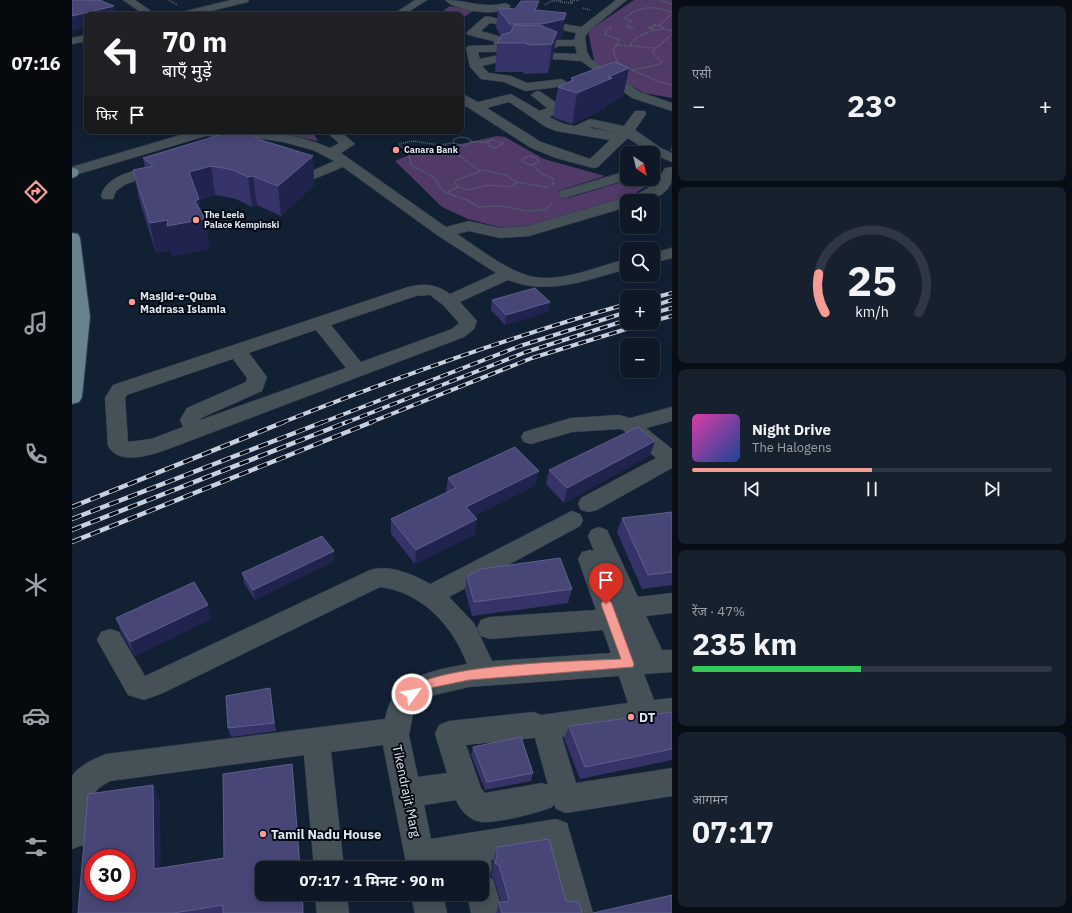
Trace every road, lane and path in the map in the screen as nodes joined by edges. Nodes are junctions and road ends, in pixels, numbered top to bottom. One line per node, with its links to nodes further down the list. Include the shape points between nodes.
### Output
1 (128, 0): 15 (street)
2 (244, 0): 16 (street)
3 (450, 0): 13 (street)
4 (559, 0): 10 (path, via 565,4); 14 (path, via 551,1)
5 (570, 0): 10 (path)
6 (580, 0): 10 (path)
7 (622, 0): 26 (street)
8 (660, 0): 12 (path)
9 (416, 1): 17 (street)
10 (572, 1)
11 (508, 2): 13 (street); 14 (street)
12 (672, 4)
13 (485, 9): 20 (street)
14 (540, 9): 18 (street)
15 (147, 12)
16 (194, 12)
17 (401, 12)
18 (557, 12)
19 (672, 13): 22 (path); 23 (path, via 651,6 637,8 624,18 631,21 627,27)
20 (473, 17)
21 (606, 25): 31 (path, via 611,28 604,34 619,40)
22 (659, 26): 24 (path, via 649,27); 25 (path, via 664,28)
23 (634, 28)
24 (654, 30): 25 (path); 32 (path, via 637,37)
25 (663, 30): 27 (path)
26 (583, 31): 30 (street); 34 (street, via 548,24 545,17 517,14 503,22 488,20 472,33 498,39)
27 (672, 32): 33 (path)
28 (84, 39): 29 (street)
29 (72, 41)
30 (579, 43): 37 (street, via 558,43); 39 (street)
31 (617, 45): 32 (path); 41 (path, via 613,50 614,56)
32 (631, 46): 33 (path)
33 (655, 48): 42 (path, via 654,55 662,62 661,64)
34 (501, 49): 35 (street); 38 (street, via 472,48)
35 (515, 49)
36 (530, 50): 37 (street)
37 (544, 50): 39 (street, via 551,56)
38 (470, 55): 50 (street, via 476,67 485,76 507,79 525,87 564,83 536,95 556,109)
39 (585, 58): 43 (street)
40 (617, 66): 41 (path)
41 (624, 66): 42 (path)
42 (632, 70): 44 (path)
43 (617, 82): 45 (street); 46 (street)
44 (672, 86)
45 (603, 88)
46 (641, 97): 49 (street); 51 (street, via 628,105 631,110)
47 (464, 99): 48 (street)
48 (475, 107): 50 (street, via 511,98); 65 (street, via 536,145)
49 (672, 107): 51 (street, via 665,116)
50 (539, 116): 55 (street, via 561,128 577,130 590,123)
51 (650, 116): 55 (street)
52 (203, 134): 61 (street, via 185,144)
53 (259, 134): 60 (street, via 308,144)
54 (336, 134): 60 (street, via 348,144)
55 (624, 134): 65 (street); 67 (street, via 656,151)
56 (472, 142): 57 (path); 58 (path, via 464,146); 58 (path, via 468,138 460,137 453,140)
57 (487, 142): 57 (path, via 495,148 504,144 495,140)
58 (454, 143): 59 (path)
59 (445, 145): 70 (path); 78 (path, via 408,141 399,144 410,154 411,165 430,175)
60 (330, 153): 63 (street)
61 (115, 158): 72 (street); 73 (street)
62 (277, 158): 63 (street, via 314,175)
63 (344, 161): 84 (street)
64 (175, 164): 73 (street)
65 (593, 164): 69 (street)
66 (533, 165): 66 (path, via 538,159 531,156 522,158 525,163); 75 (path, via 540,173 554,179)
67 (671, 167): 68 (street); 79 (street, via 667,182)
68 (660, 168)
69 (620, 169)
70 (480, 172): 74 (path, via 484,170 505,175); 76 (path, via 456,180)
71 (620, 172): 77 (street)
72 (72, 173)
73 (136, 175): 80 (street, via 110,187)
74 (517, 182): 75 (path, via 550,189); 76 (path, via 509,187 490,185 468,190)
75 (553, 184): 77 (path)
76 (458, 187): 78 (path)
77 (559, 192): 82 (path)
78 (446, 193): 82 (path, via 482,208 500,206 527,211)
79 (650, 194)
80 (108, 196)
81 (620, 204): 83 (street)
82 (545, 210): 83 (path)
83 (563, 222): 84 (street, via 515,233 500,233 469,226)
84 (443, 232): 89 (street)
85 (72, 238): 94 (main road, via 81,317)
86 (672, 254): 87 (street)
87 (660, 257)
88 (620, 266): 89 (street, via 551,282 532,282)
89 (509, 273): 90 (street)
90 (449, 301): 91 (street, via 434,290 414,291); 93 (street, via 468,321 464,329)
91 (320, 324): 92 (street); 93 (street)
92 (237, 351): 97 (street, via 257,377 257,382 249,390 190,416); 97 (street, via 120,390 115,398 118,446 121,449 141,450)
93 (358, 370): 97 (street)
94 (72, 397)
95 (672, 414): 96 (street)
96 (630, 425): 98 (street, via 618,422 571,425); 99 (street)
97 (196, 430)
98 (531, 436)
99 (672, 460): 100 (street)
100 (589, 504)
101 (572, 520): 104 (street)
102 (599, 536): 106 (street)
103 (590, 559): 106 (street)
104 (428, 596): 108 (street, via 417,588 391,578 378,577 144,688 137,687); 110 (street, via 465,631)
105 (672, 602): 106 (street)
106 (621, 614): 107 (street); 109 (street)
107 (490, 628)
108 (110, 640)
109 (652, 662): 110 (street, Tikendrajit Marg); 112 (street)
110 (484, 673): 114 (street, Tikendrajit Marg, via 428,684 412,694 400,709)
111 (672, 710): 112 (street)
112 (645, 713): 116 (street, via 545,726 566,799)
113 (534, 725): 117 (street, via 449,734)
114 (396, 730): 115 (street); 118 (street, Tikendrajit Marg)
115 (316, 740): 120 (street, via 106,768 86,780 74,800); 122 (street)
116 (672, 782)
117 (465, 784): 118 (street); 119 (street, via 469,797 476,805 485,808)
118 (408, 793): 123 (street, Tikendrajit Marg)
119 (542, 797)
120 (72, 834)
121 (475, 858): 124 (street); 131 (street, via 556,834)
122 (328, 861)
123 (421, 861)
124 (434, 861)
125 (332, 901): 128 (street)
126 (428, 901): 129 (street)
127 (484, 901): 130 (street)
128 (333, 913)
129 (431, 913)
130 (487, 913)
131 (577, 913)

